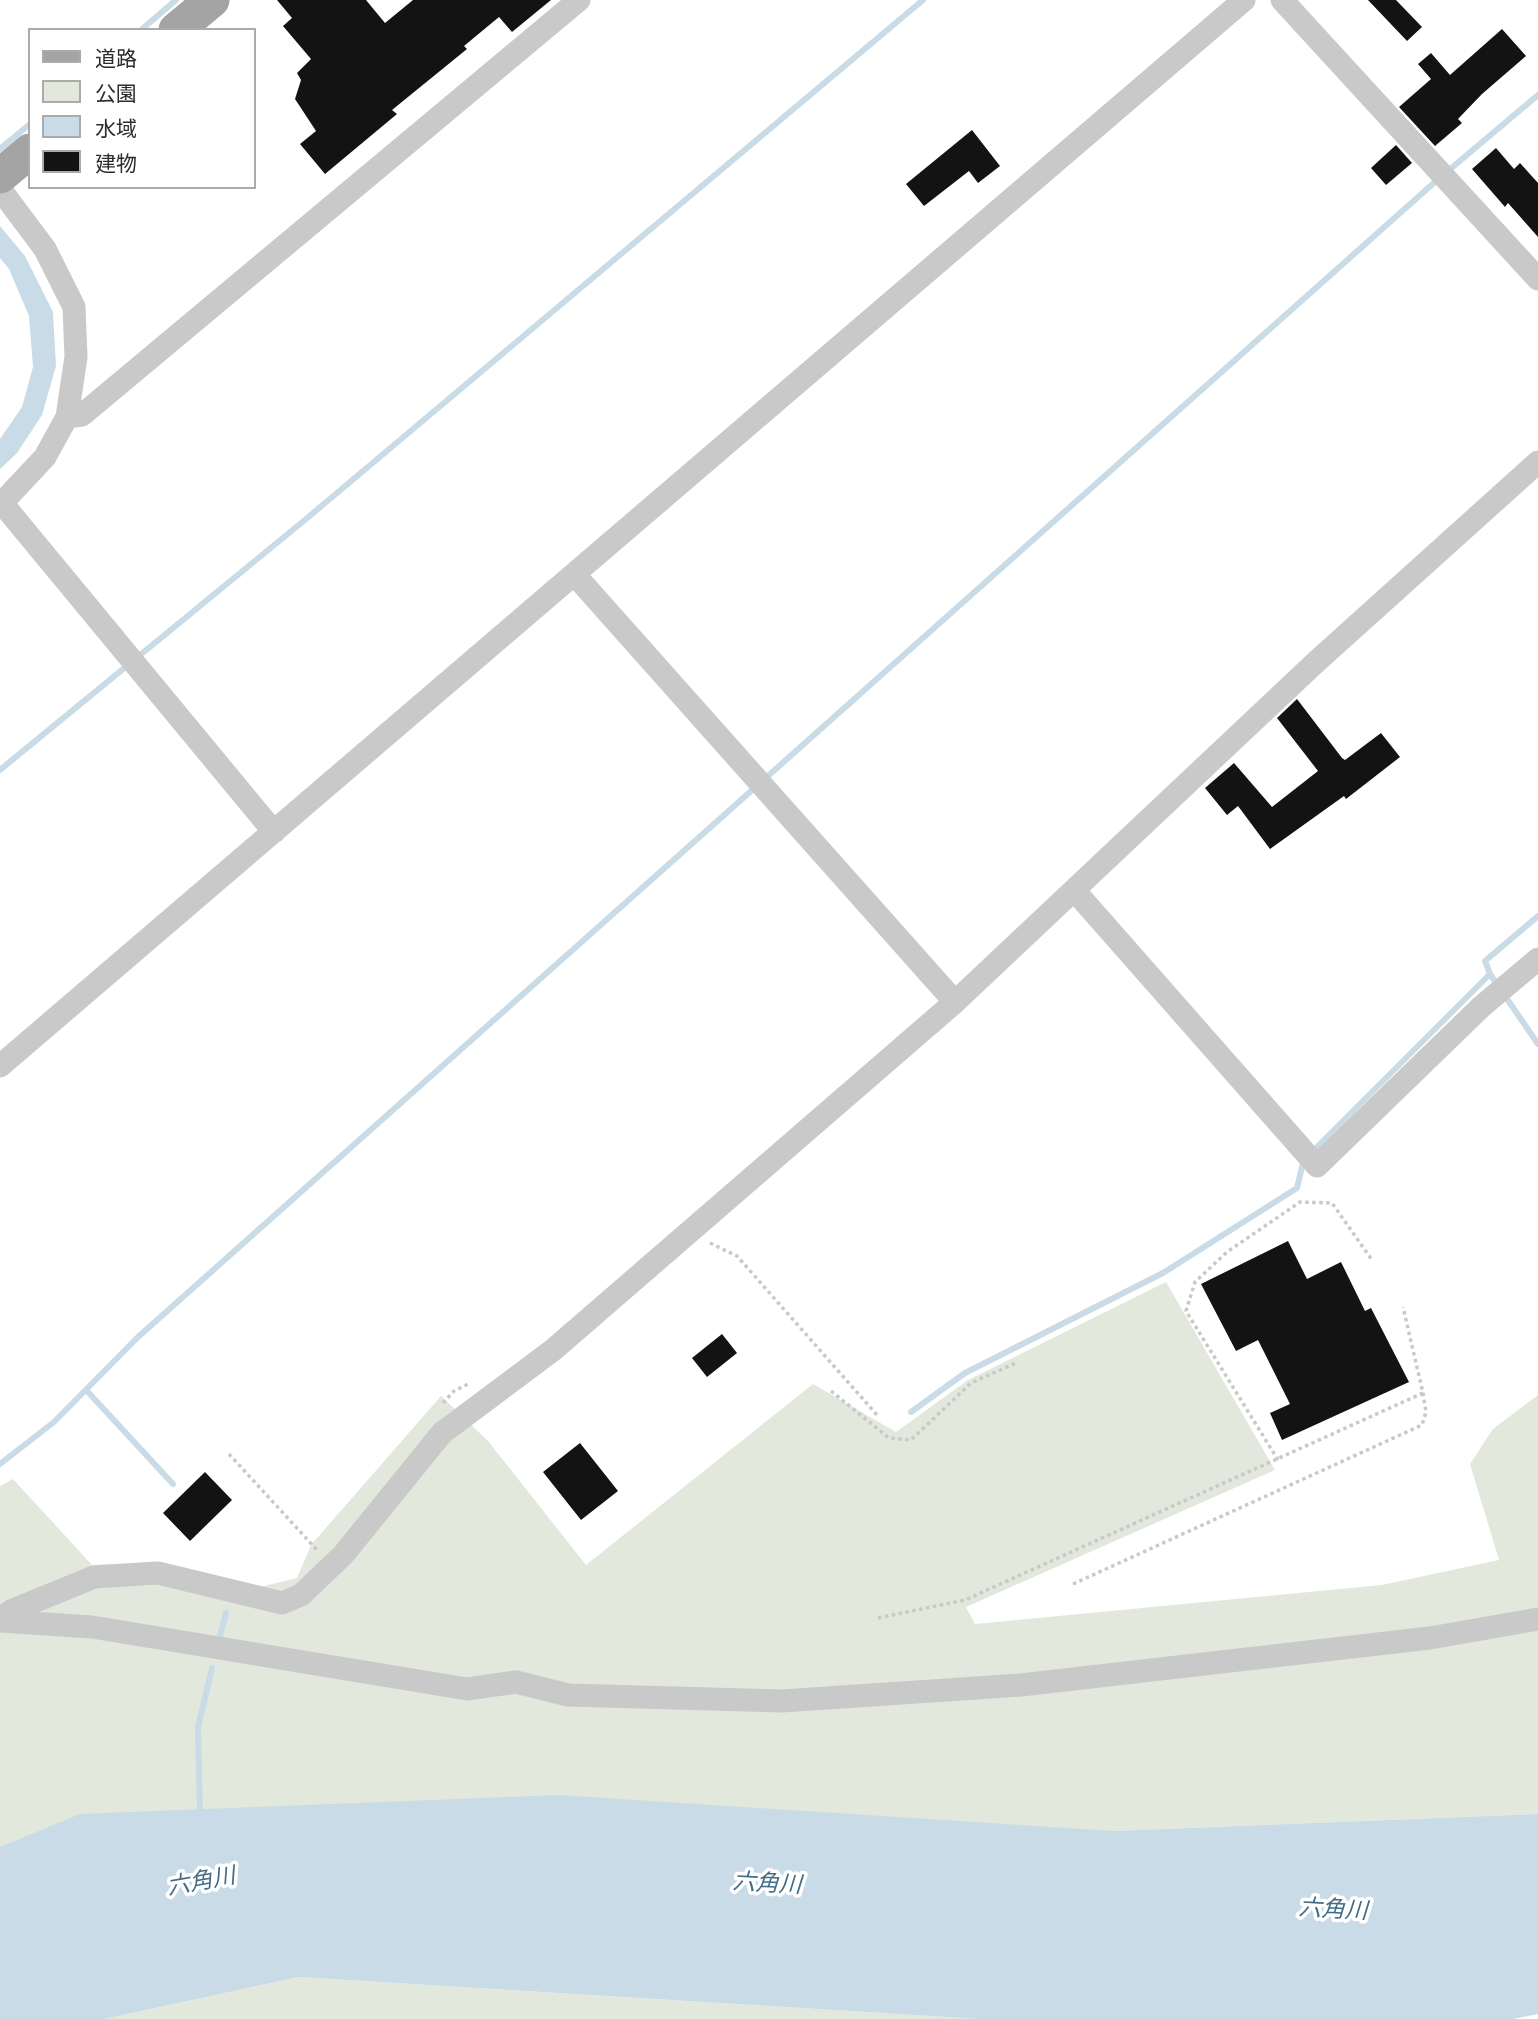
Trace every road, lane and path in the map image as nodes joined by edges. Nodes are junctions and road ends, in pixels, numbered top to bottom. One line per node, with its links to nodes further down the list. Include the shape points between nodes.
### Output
1 (212, 0): 5 (main road)
2 (579, 0): 10 (street, via 82,415)
3 (1244, 0): 12 (street)
4 (1282, 0): 9 (street)
5 (178, 28)
6 (28, 153): 7 (main road)
7 (0, 176)
8 (0, 189): 10 (street, via 45,249 74,307 76,357)
9 (1538, 279)
10 (67, 417): 13 (street, via 45,457 2,503)
11 (1538, 462): 14 (street, via 1316,662)
12 (575, 575): 13 (street); 16 (street)
13 (274, 832): 17 (street)
14 (1074, 890): 15 (street, via 1317,1166); 16 (street)
15 (1538, 958)
16 (955, 1002): 22 (street, via 553,1350)
17 (0, 1066)
18 (709, 1242): 26 (path, via 737,1256)
19 (1372, 1260): 28 (path, via 1332,1203 1300,1202 1227,1252 1195,1282 1186,1311)
20 (1403, 1307): 24 (path)
21 (1018, 1362): 23 (path, via 971,1383 911,1440 889,1438)
22 (502, 1386): 25 (path, via 479,1380 454,1391); 33 (street, via 442,1433 343,1555 300,1595 282,1603 158,1573 94,1577 23,1605)
23 (831, 1391)
24 (1423, 1393): 28 (path); 30 (path, via 1426,1412 1422,1425)
25 (437, 1411)
26 (877, 1415)
27 (229, 1454): 29 (path, via 315,1551)
28 (1278, 1460): 31 (path, via 965,1601)
29 (324, 1541)
30 (1073, 1584)
31 (878, 1618)
32 (1538, 1619): 33 (street, via 1430,1637 1021,1685 782,1701 568,1695 516,1682 467,1689 92,1627)
33 (0, 1620)

